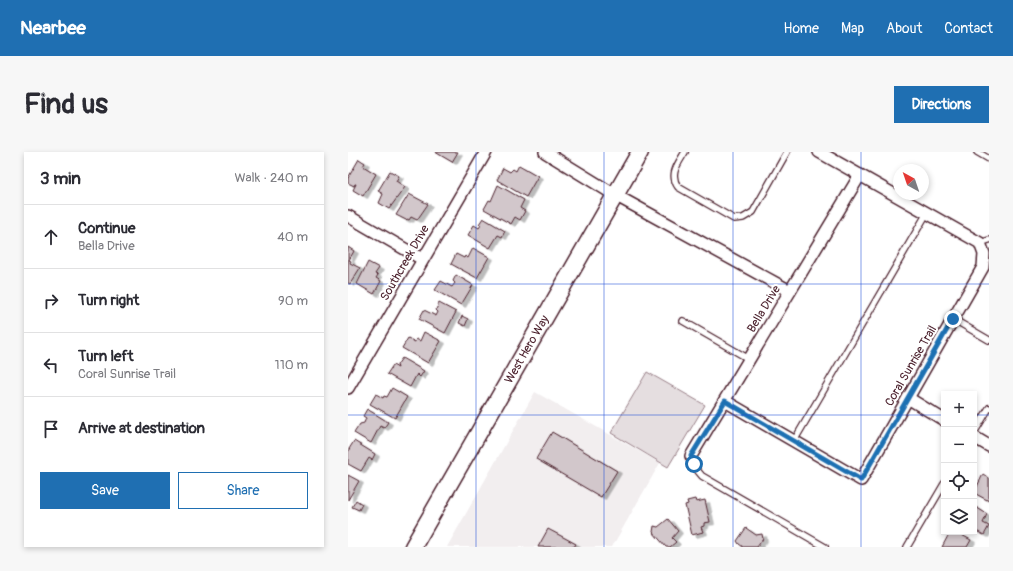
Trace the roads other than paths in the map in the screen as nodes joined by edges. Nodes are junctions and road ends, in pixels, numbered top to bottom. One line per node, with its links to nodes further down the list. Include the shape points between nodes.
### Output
1 (486, 152): 14 (street, Southcreek Drive)
2 (545, 152): 10 (street)
3 (640, 152): 10 (main road, West Hero Way)
4 (685, 152): 5 (lane, via 673,173 678,187 734,219 753,212)
5 (787, 152)
6 (819, 152): 9 (street)
7 (977, 152): 8 (lane)
8 (989, 159)
9 (860, 175): 11 (street); 15 (street, Bella Drive)
10 (614, 195): 15 (street); 31 (main road, West Hero Way)
11 (927, 213): 13 (street); 27 (lane)
12 (348, 216): 14 (street)
13 (985, 241): 16 (street, Coral Sunrise Trail, via 983,267)
14 (422, 259): 20 (street, Southcreek Drive)
15 (790, 291): 19 (street, Bella Drive)
16 (953, 319): 18 (lane); 21 (street, Coral Sunrise Trail)
17 (683, 321): 19 (lane)
18 (989, 340)
19 (750, 359): 22 (street, Bella Drive)
20 (348, 388)
21 (908, 398): 24 (street); 27 (street, Coral Sunrise Trail, via 861,480)
22 (725, 401): 27 (street); 29 (street, Bella Drive)
23 (989, 408): 25 (lane)
24 (941, 418)
25 (977, 428)
26 (977, 439): 28 (street)
27 (794, 441)
28 (989, 446)
29 (691, 456): 32 (lane, via 702,476)
30 (941, 489): 33 (lane)
31 (413, 547)
32 (824, 547)
33 (907, 547)

